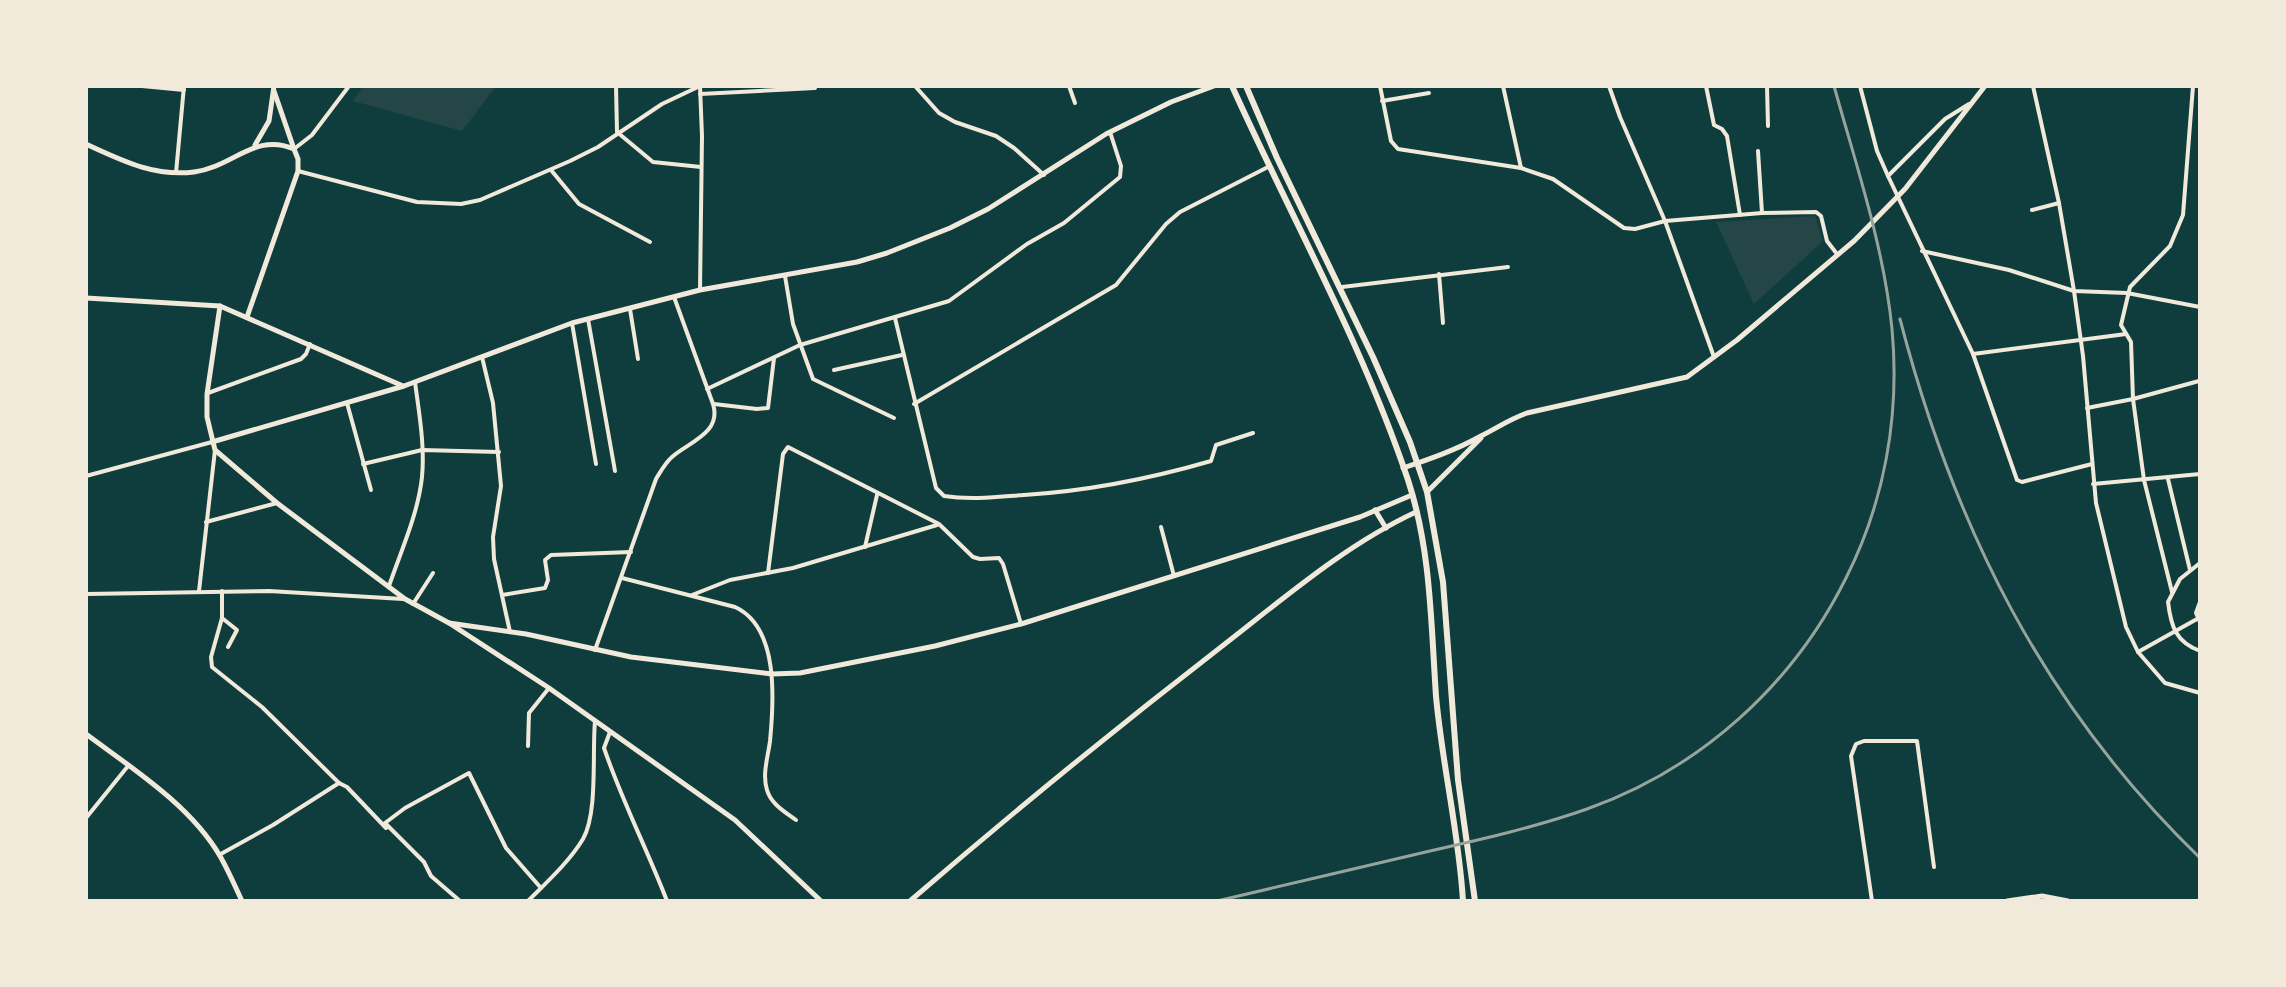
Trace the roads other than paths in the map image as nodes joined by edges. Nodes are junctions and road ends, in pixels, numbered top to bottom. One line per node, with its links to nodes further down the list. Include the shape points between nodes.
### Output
1 (142, 86): 19 (street)
2 (349, 86): 32 (street, via 312,135)
3 (616, 86): 28 (street)
4 (700, 86): 23 (street); 28 (street)
5 (915, 86): 40 (street, via 939,113 996,136)
6 (1069, 86): 26 (street)
7 (1214, 86): 29 (street)
8 (1232, 86): 35 (highway)
9 (1246, 86): 53 (highway)
10 (1380, 86): 25 (street)
11 (1503, 86): 36 (street)
12 (1609, 86): 46 (street)
13 (1706, 86): 45 (street, via 1714,125 1727,136)
14 (1767, 86): 27 (street)
15 (1860, 86): 41 (street)
16 (1985, 86): 24 (street)
17 (2033, 86): 42 (street)
18 (2193, 86): 56 (street, via 2183,215 2170,246)
19 (184, 88): 39 (street)
20 (274, 88): 31 (street, via 269,121); 32 (street)
21 (815, 88): 23 (street)
22 (1429, 93): 25 (street)
23 (700, 94): 34 (street)
24 (1975, 100): 41 (street, via 1945,119); 49 (street, via 1905,189)
25 (1382, 101): 36 (street, via 1391,141 1398,149)
26 (1075, 103)
27 (1768, 126)
28 (617, 132): 34 (street, via 653,162); 37 (street)
29 (1110, 132): 40 (street); 63 (street, via 1120,177 961,294)
30 (86, 144): 39 (street, via 132,165)
31 (255, 145): 32 (street, via 277,143); 39 (street, via 205,170)
32 (294, 149): 38 (street)
33 (1758, 151): 44 (street)
34 (702, 167): 54 (street)
35 (1268, 167): 86 (street, via 1180,212 1116,285); 99 (highway, via 1337,306)
36 (1521, 168): 46 (street, via 1569,188 1624,228)
37 (551, 170): 38 (street, via 480,200 445,205); 47 (street, via 579,204)
38 (298, 171): 62 (street)
39 (176, 173)
40 (1044, 175): 52 (street, via 988,209 914,242 857,262)
41 (1888, 176): 48 (street)
42 (2059, 203): 43 (street); 55 (street)
43 (2032, 210)
44 (1762, 213): 45 (street); 49 (street, via 1818,213)
45 (1740, 215): 46 (street)
46 (1665, 221): 74 (street)
47 (650, 242)
48 (1922, 251): 55 (street); 71 (street)
49 (1837, 254): 74 (street)
50 (1508, 267): 51 (street)
51 (1439, 274): 53 (street); 66 (street)
52 (785, 276): 54 (street); 70 (street)
53 (1342, 287): 95 (highway)
54 (700, 290): 57 (street)
55 (2074, 291): 56 (street); 68 (street)
56 (2127, 293): 60 (street); 67 (street, via 2121,325)
57 (674, 297): 61 (street); 81 (street)
58 (86, 298): 59 (street)
59 (220, 306): 62 (street); 82 (street)
60 (2200, 307)
61 (630, 309): 64 (street); 76 (street)
62 (247, 317): 69 (street)
63 (895, 318): 70 (street); 72 (street)
64 (588, 319): 65 (street); 100 (street)
65 (572, 323): 73 (street); 97 (street)
66 (1443, 323)
67 (2126, 334): 68 (street); 83 (street, via 2131,342)
68 (2081, 340): 71 (street); 87 (street)
69 (310, 344): 80 (street); 82 (street, via 301,359)
70 (800, 345): 75 (street); 88 (street, via 813,379)
71 (1973, 354): 98 (street, via 2017,480)
72 (902, 355): 77 (street); 86 (street)
73 (482, 357): 79 (street); 94 (street)
74 (1714, 357): 90 (street, via 1682,379 1527,413)
75 (774, 358): 81 (street); 85 (street, via 768,408)
76 (638, 359)
77 (834, 370)
78 (2199, 381): 83 (street)
79 (415, 382): 80 (street); 93 (street)
80 (404, 386): 84 (street)
81 (707, 389): 85 (street)
82 (207, 394): 91 (street)
83 (2133, 399): 87 (street); 104 (street)
84 (346, 402): 91 (street); 96 (street)
85 (713, 404): 118 (street, via 711,427 673,456 656,479)
86 (914, 404): 89 (street, via 936,488 953,497 1070,493 1127,482 1211,461 1216,445)
87 (2087, 408): 98 (street)
88 (894, 418)
89 (1253, 433)
90 (1485, 435): 95 (street); 107 (street)
91 (212, 442): 92 (street); 102 (street)
92 (215, 450): 110 (street); 113 (street)
93 (422, 450): 94 (street); 96 (street); 125 (street, via 416,504)
94 (499, 452): 130 (street, via 501,500 493,546)
95 (1417, 463): 99 (street); 107 (highway)
96 (363, 464): 106 (street)
97 (596, 464)
98 (2092, 464): 105 (street)
99 (1403, 468): 109 (highway)
100 (615, 471)
101 (2200, 474): 103 (street)
102 (86, 476)
103 (2168, 479): 104 (street); 120 (street)
104 (2144, 480): 105 (street); 128 (street)
105 (2093, 484): 144 (street, via 2126,627)
106 (371, 490)
107 (1427, 492): 167 (highway, via 1443,582 1458,780)
108 (877, 495): 114 (street); 117 (street); 122 (street, via 785,448)
109 (1412, 495): 111 (street); 112 (highway)
110 (277, 503): 113 (street); 125 (street)
111 (1375, 510): 116 (street); 123 (street)
112 (1416, 512): 116 (street); 166 (highway, via 1430,586 1436,695)
113 (206, 522): 126 (street)
114 (939, 524): 117 (street); 138 (street, via 973,557 1001,560)
115 (1161, 527): 123 (street)
116 (1386, 528): 165 (street, via 1267,611 1106,736)
117 (865, 548): 122 (street)
118 (631, 552): 124 (street); 130 (street, via 551,555 545,560 545,588)
119 (2200, 563): 120 (street)
120 (2190, 570): 128 (street)
121 (433, 573): 134 (street)
122 (768, 573): 131 (street, via 730,580)
123 (1174, 576): 138 (street)
124 (622, 578): 131 (street); 142 (street)
125 (389, 586): 132 (street)
126 (198, 591): 127 (street); 129 (street)
127 (222, 591): 132 (street); 135 (street)
128 (2172, 592): 140 (street, via 2168,602)
129 (86, 594)
130 (502, 595): 139 (street)
131 (690, 596): 145 (street, via 746,612 762,634)
132 (405, 599): 134 (street)
133 (2200, 602): 136 (street)
134 (413, 604): 137 (street)
135 (222, 618): 141 (street, via 237,630); 153 (street, via 212,667 262,707)
136 (2198, 621): 140 (street)
137 (449, 623): 139 (street); 146 (street)
138 (1021, 624): 145 (street, via 813,671)
139 (510, 632): 142 (street)
140 (2174, 632): 143 (street, via 2185,645); 144 (street)
141 (228, 647)
142 (595, 650): 145 (street)
143 (2200, 651)
144 (2138, 652): 147 (street, via 2165,683)
145 (772, 674): 155 (street, via 766,789)
146 (549, 688): 148 (street); 151 (street, via 529,713)
147 (2200, 693)
148 (595, 721): 149 (street); 159 (street, via 591,819 582,841)
149 (610, 732): 163 (street, via 604,748); 164 (street, via 735,820)
150 (86, 734): 152 (street)
151 (528, 746)
152 (128, 766): 154 (street); 157 (street, via 183,811)
153 (339, 783): 156 (street); 157 (street)
154 (86, 818)
155 (796, 820)
156 (386, 828)
157 (219, 855): 160 (street)
158 (1934, 867): 168 (street, via 1917,741 1856,744 1851,756)
159 (541, 888): 161 (street, via 506,848 469,773 385,823); 162 (street)
160 (242, 901)
161 (460, 901)
162 (528, 901)
163 (667, 901)
164 (821, 901)
165 (910, 901)
166 (1463, 901)
167 (1475, 901)
168 (1872, 901)
169 (2007, 901): 170 (street, via 2042,896)
170 (2065, 901)

